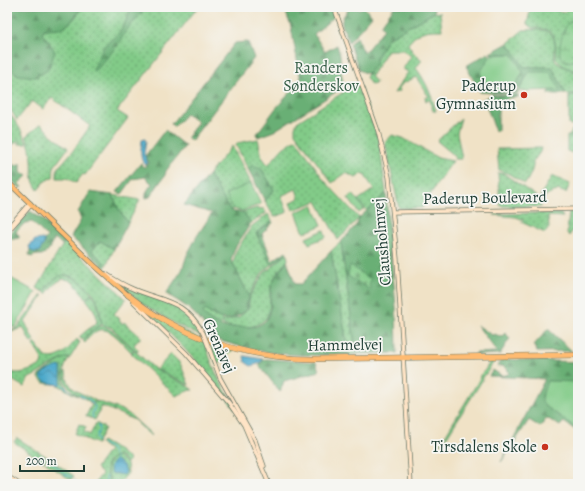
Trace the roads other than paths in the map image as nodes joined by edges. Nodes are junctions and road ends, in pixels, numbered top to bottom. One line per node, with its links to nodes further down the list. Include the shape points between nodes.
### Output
1 (334, 7): 5 (street, Clausholmvej, via 378,131 389,177)
2 (7, 181): 3 (main road, Grenåvej)
3 (30, 203): 6 (street); 7 (street); 8 (main road, Grenåvej)
4 (578, 210): 5 (street, Paderup Boulevard)
5 (393, 212): 11 (street, Clausholmvej)
6 (7, 228)
7 (7, 232)
8 (96, 266): 9 (main road, Grenåvej); 14 (street, Grenåvej, bridge, via 125,286 169,301 192,316 203,332 225,389 255,440)
9 (128, 295): 11 (highway, Hammelvej, via 182,330 218,344 252,353 291,358); 14 (street, Grenåvej, via 186,353 229,403 244,425)
10 (578, 355): 11 (highway, Hammelvej)
11 (402, 358): 15 (street, Clausholmvej)
12 (7, 476): 13 (street)
13 (19, 484)
14 (270, 484)
15 (411, 484)

